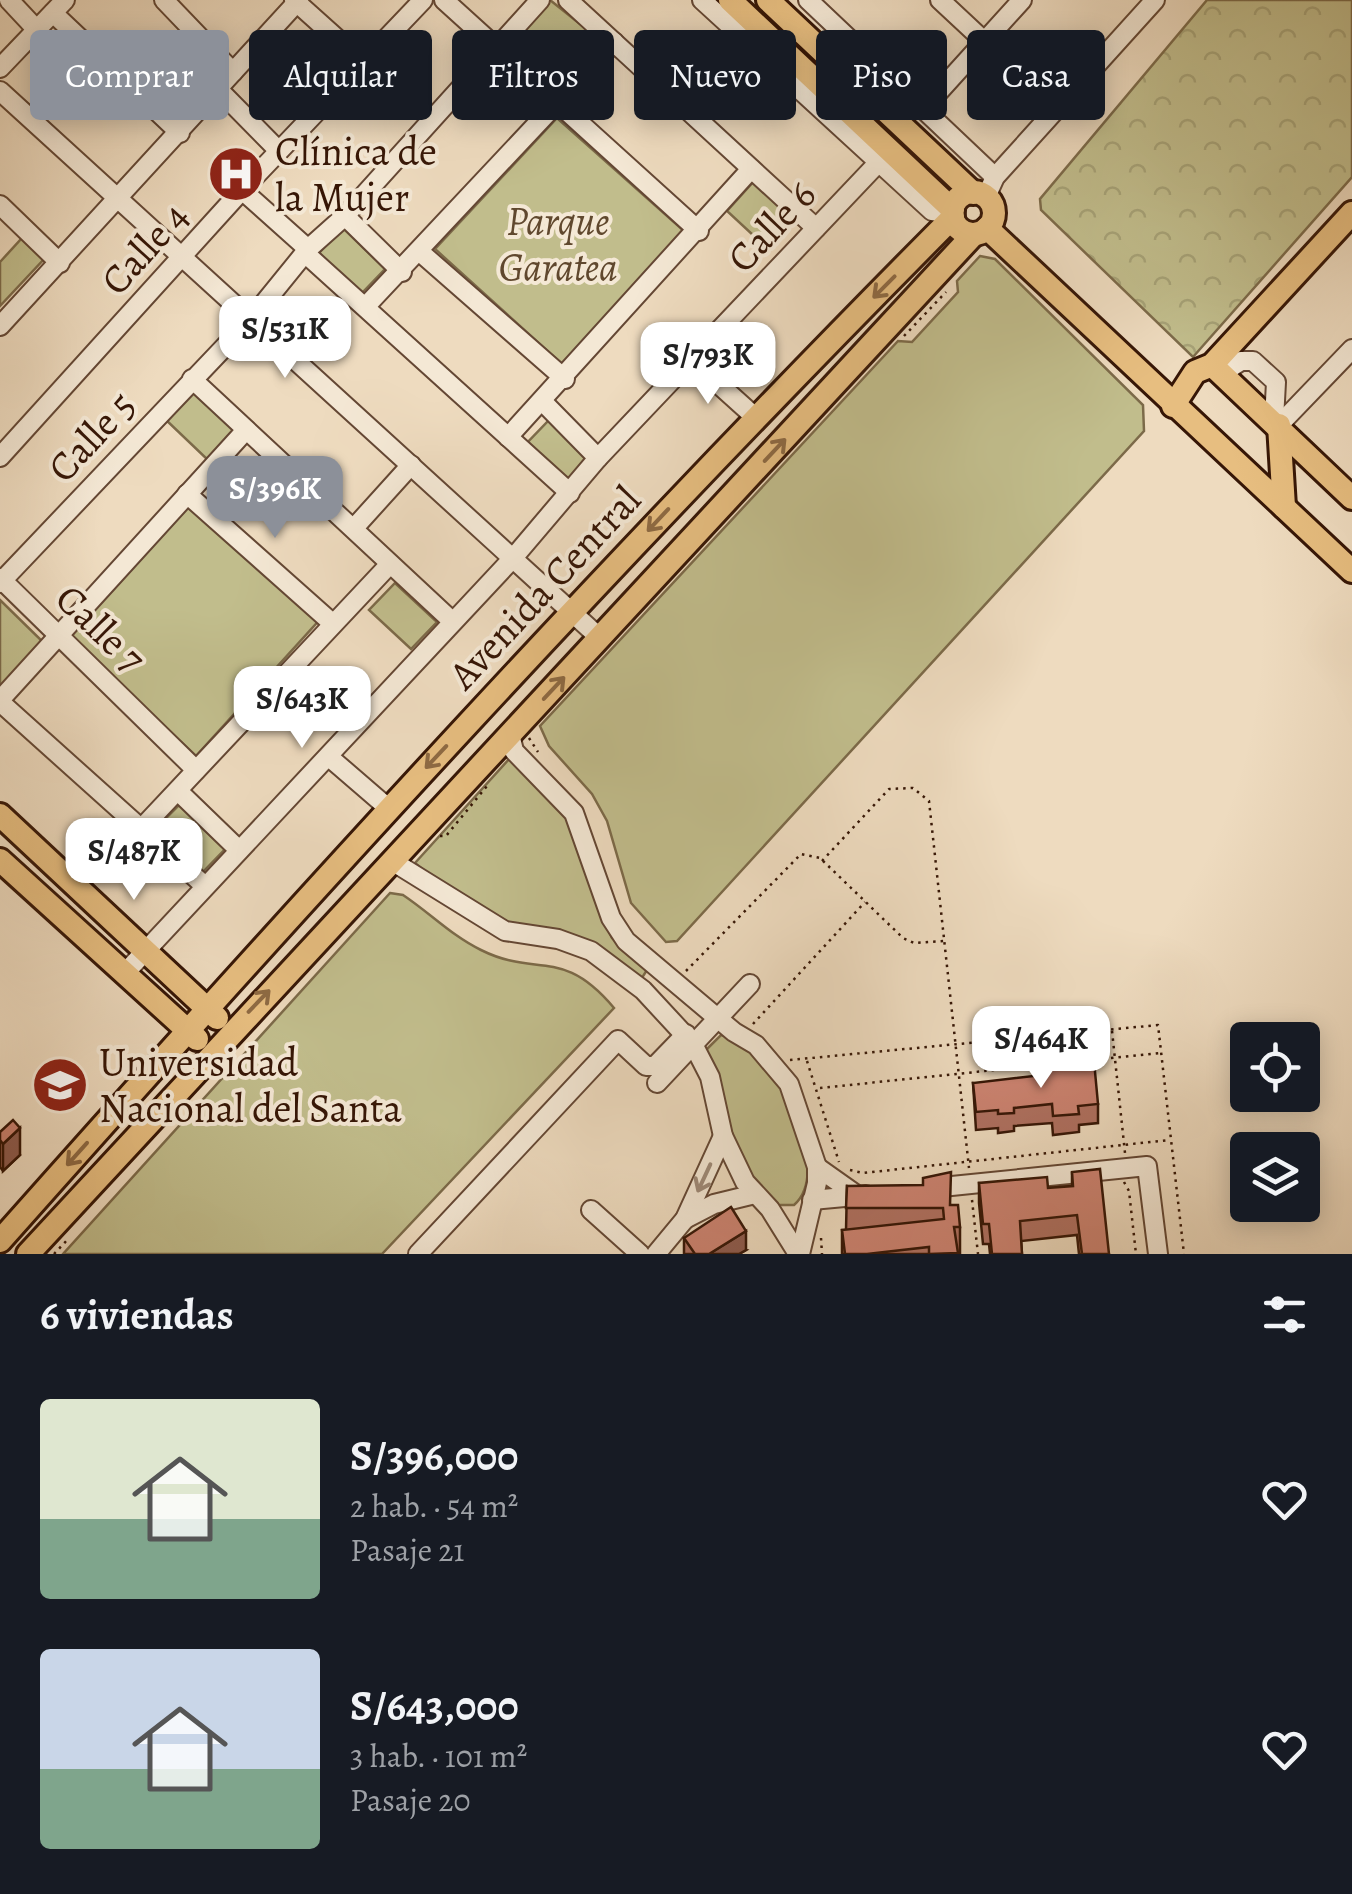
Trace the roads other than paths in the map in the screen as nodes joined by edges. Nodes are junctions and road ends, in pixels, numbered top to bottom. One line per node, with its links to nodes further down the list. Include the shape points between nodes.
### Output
1 (8, 0): 16 (street)
2 (164, 0): 29 (street)
3 (423, 0): 18 (street, Calle 4)
4 (444, 0): 19 (street)
5 (540, 0): 20 (street, Calle 5)
6 (568, 0): 21 (street)
7 (702, 0): 42 (street)
8 (730, 0): 49 (main road)
9 (768, 0): 44 (main road)
10 (808, 0): 22 (street)
11 (940, 0): 23 (street)
12 (1022, 0): 24 (street)
13 (1155, 0): 44 (street)
14 (296, 1): 17 (street); 29 (street)
15 (59, 6): 16 (street); 40 (street)
16 (37, 30)
17 (328, 30)
18 (394, 30)
19 (476, 30)
20 (512, 30)
21 (601, 30)
22 (841, 30)
23 (973, 30)
24 (994, 30)
25 (30, 37): 28 (street)
26 (614, 42): 43 (street)
27 (967, 59): 31 (street)
28 (0, 68)
29 (233, 72): 30 (street)
30 (229, 76)
31 (947, 81)
32 (0, 91): 46 (street)
33 (452, 96): 50 (street, Calle 5)
34 (229, 100): 41 (street)
35 (190, 120): 40 (street)
36 (308, 120): 41 (street, Calle 4)
37 (544, 120): 55 (street)
38 (573, 120): 52 (street)
39 (934, 120): 44 (street)
40 (180, 133): 46 (street)
41 (279, 151): 45 (street, Calle 4)
42 (877, 164): 49 (street, via 937,215); 51 (street, Calle 6)
43 (752, 169): 51 (street); 52 (street)
44 (985, 189): 49 (main road, via 959,198); 53 (main road, via 994,216)
45 (242, 190): 54 (street); 56 (street, Calle 4)
46 (120, 199): 56 (street); 57 (street)
47 (0, 205): 57 (street)
48 (1352, 213): 64 (main road)
49 (953, 214): 53 (main road, via 960,230); 69 (main road, Avenida Central, one-way to 69)
50 (345, 216): 54 (street, Calle 5); 58 (street)
51 (816, 228): 63 (street, Calle 6)
52 (699, 231): 66 (street)
53 (980, 231): 68 (main road); 89 (main road, Avenida Central, one-way to 53)
54 (307, 252): 59 (street); 60 (street, Calle 5)
55 (420, 252): 58 (street); 66 (street)
56 (184, 258): 60 (street); 73 (street, Calle 4)
57 (60, 263): 61 (street)
58 (402, 272): 59 (street)
59 (366, 306): 72 (street)
60 (252, 318): 65 (street, Calle 5); 75 (street)
61 (1, 322)
62 (1351, 352): 70 (street)
63 (694, 362): 69 (street); 74 (street, Calle 6)
64 (1217, 369): 68 (main road, via 1195,372); 70 (main road)
65 (192, 379): 71 (street); 84 (street, Calle 5)
66 (564, 379): 67 (street)
67 (544, 403): 72 (street); 74 (street)
68 (1173, 406): 79 (main road)
69 (754, 417): 85 (main road, Avenida Central, one-way to 85)
70 (1276, 422): 78 (main road); 79 (main road)
71 (246, 430): 77 (street); 80 (street)
72 (508, 437): 76 (street)
73 (0, 458)
74 (598, 458): 76 (street, Calle 6)
75 (411, 465): 80 (street); 81 (street)
76 (570, 492): 81 (street, Calle 6)
77 (187, 494): 87 (street); 88 (street)
78 (1352, 498)
79 (1284, 506): 83 (main road)
80 (354, 528): 82 (street)
81 (514, 557): 85 (street); 86 (street, Calle 6)
82 (390, 564): 86 (street); 87 (street)
83 (1352, 571)
84 (1, 581): 88 (street, Calle 7)
85 (571, 613): 89 (street); 95 (main road, Avenida Central, one-way to 95)
86 (452, 620): 92 (street, Calle 6)
87 (330, 622): 93 (street)
88 (60, 638): 90 (street); 93 (street, Calle 7)
89 (600, 638): 91 (main road, Avenida Central, one-way to 89)
90 (0, 701): 97 (street)
91 (510, 734): 100 (main road, Avenida Central); 106 (street, via 514,750 574,813 611,918 626,941)
92 (329, 757): 95 (street); 98 (street, Calle 6)
93 (196, 770): 94 (street)
94 (178, 791): 97 (street); 98 (street)
95 (388, 807): 105 (main road, Avenida Central)
96 (0, 815): 102 (main road)
97 (141, 829): 101 (street)
98 (239, 850): 101 (street, Calle 6)
99 (0, 860): 103 (main road)
100 (392, 861): 108 (main road, Avenida Central, one-way to 100); 109 (street, via 504,931 591,951 643,990)
101 (205, 886): 102 (street, Calle 6)
102 (146, 950): 103 (street, Calle 6); 105 (main road)
103 (124, 974): 107 (main road)
104 (750, 984): 106 (street)
105 (206, 1008): 107 (main road, Avenida Central); 108 (main road)
106 (717, 1018): 109 (street); 113 (street, via 756,1045 788,1084)
107 (186, 1031): 110 (main road); 120 (main road, Avenida Central, one-way to 120)
108 (231, 1031): 110 (main road, Avenida Central)
109 (690, 1039): 111 (street); 112 (street, via 710,1077); 122 (street, via 655,1066 646,1066 618,1040)
110 (212, 1051): 121 (main road, Avenida Central)
111 (657, 1082)
112 (723, 1136): 115 (street); 119 (street, one-way to 119)
113 (817, 1168): 116 (street); 116 (street, via 868,1195)
114 (914, 1190): 126 (street, via 1147,1166)
115 (754, 1194): 117 (street); 119 (street)
116 (811, 1202): 117 (street, via 795,1211); 125 (street)
117 (770, 1209): 125 (street)
118 (592, 1210): 123 (street)
119 (685, 1219): 124 (street)
120 (0, 1241)
121 (28, 1254)
122 (418, 1254)
123 (640, 1254)
124 (656, 1254)
125 (799, 1254)
126 (1158, 1254)

